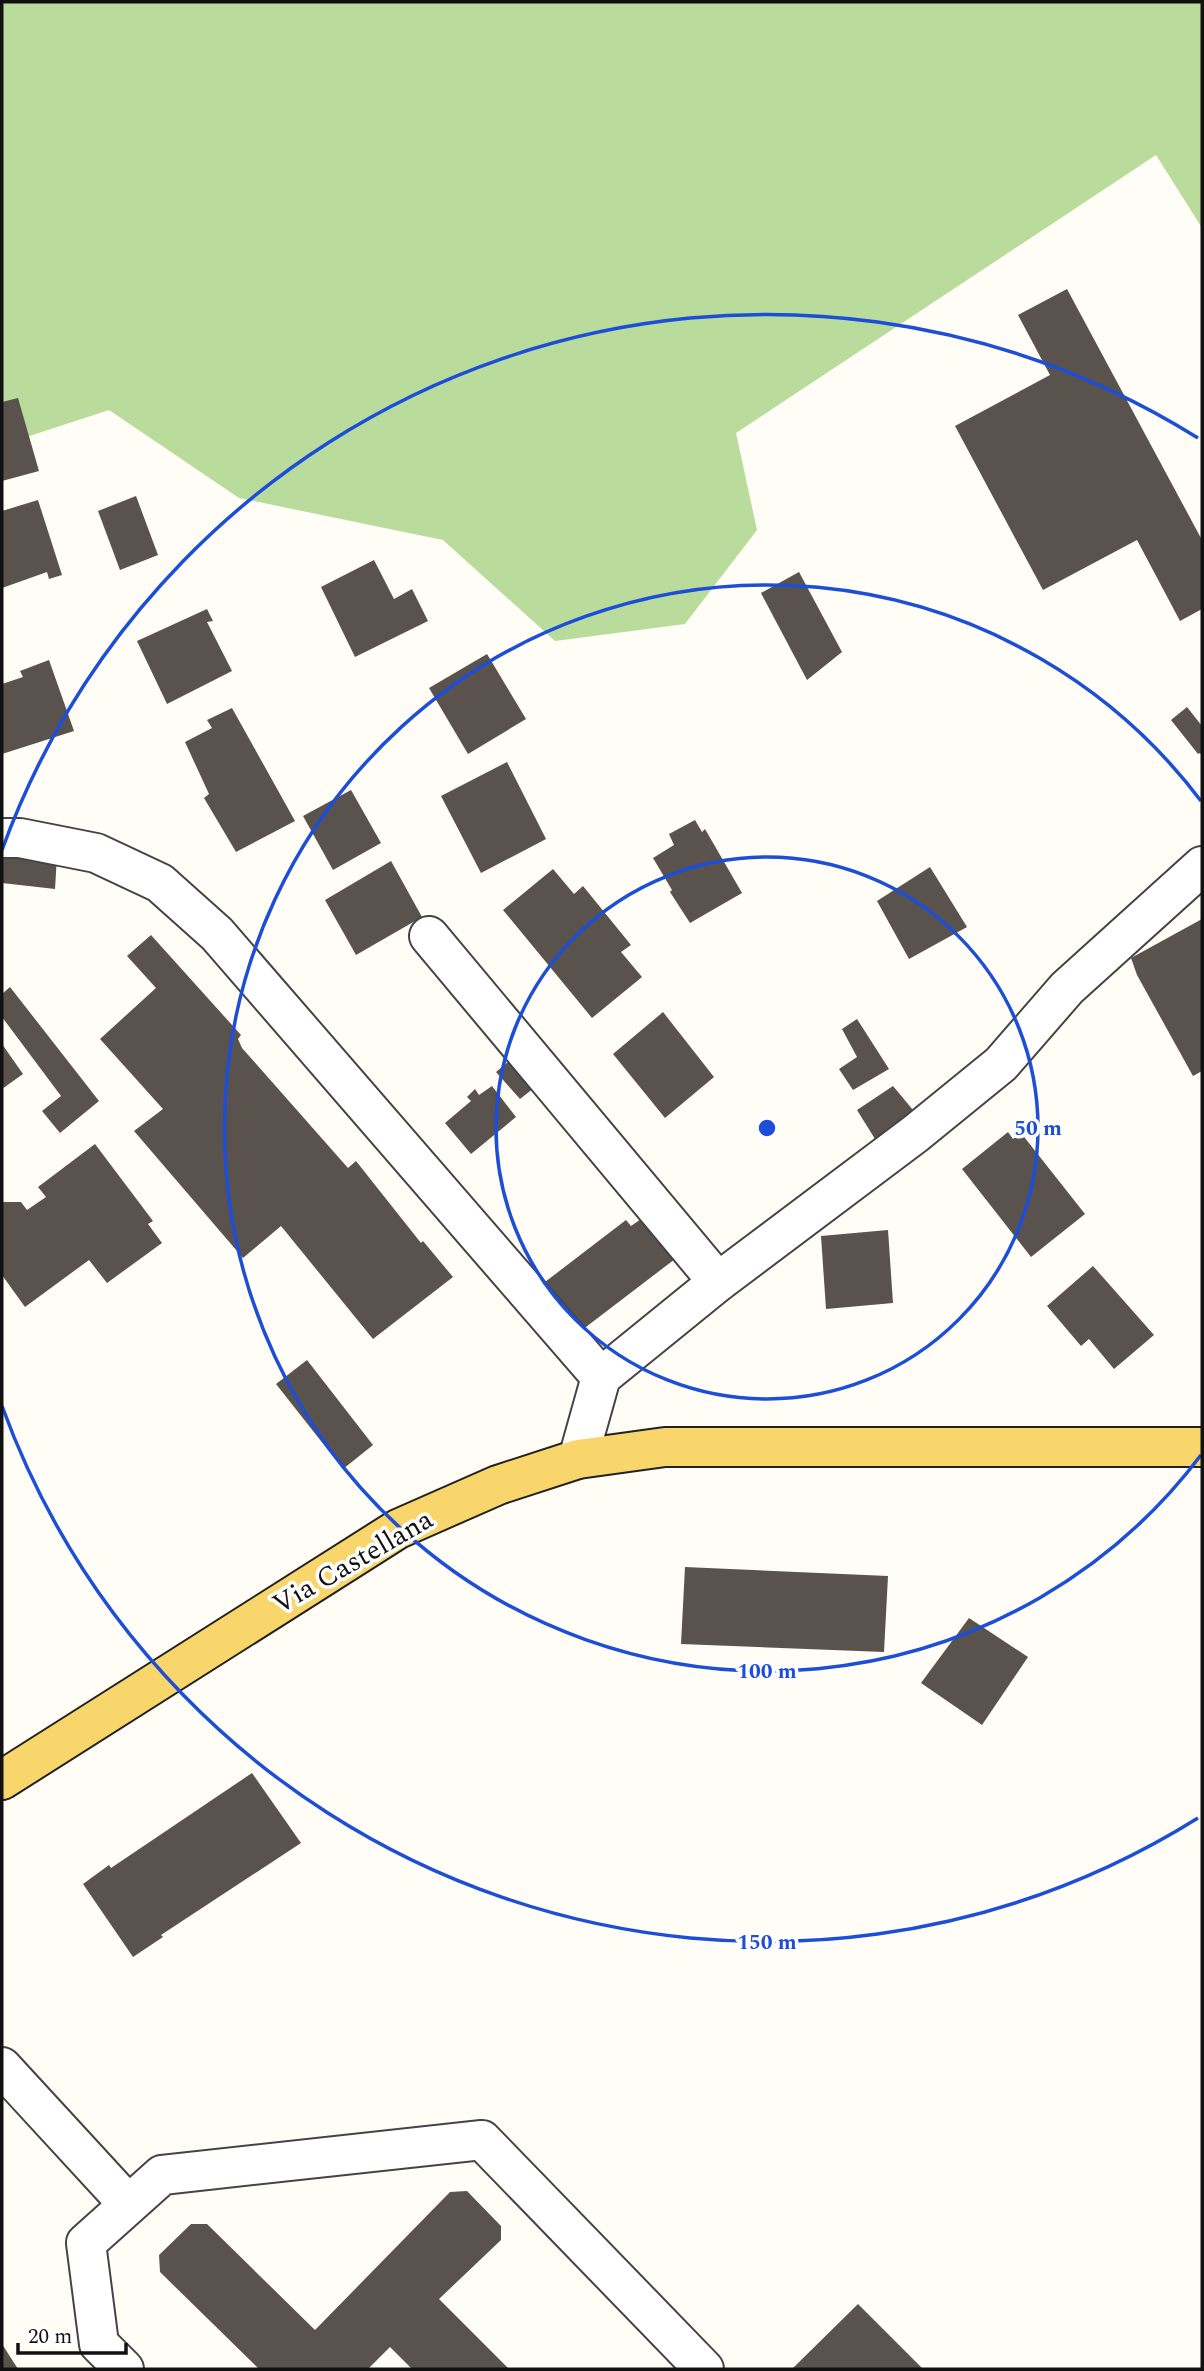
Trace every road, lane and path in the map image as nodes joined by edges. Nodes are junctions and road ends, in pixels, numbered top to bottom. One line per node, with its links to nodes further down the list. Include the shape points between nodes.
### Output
1 (2, 838): 5 (street, via 96,853 160,883 216,933)
2 (1201, 870): 4 (street, via 1067,988 1001,1064)
3 (429, 936): 4 (street)
4 (718, 1282): 5 (street)
5 (601, 1377): 7 (street)
6 (1202, 1447): 7 (main road, Via Castellana, via 665,1447)
7 (578, 1459): 8 (main road, Via Castellana, via 498,1485 398,1529)
8 (2, 1780)
9 (2, 2067): 10 (street)
10 (128, 2204): 11 (street, via 86,2243 99,2344); 12 (street, via 162,2175 482,2140)
11 (124, 2369)
12 (704, 2369)

